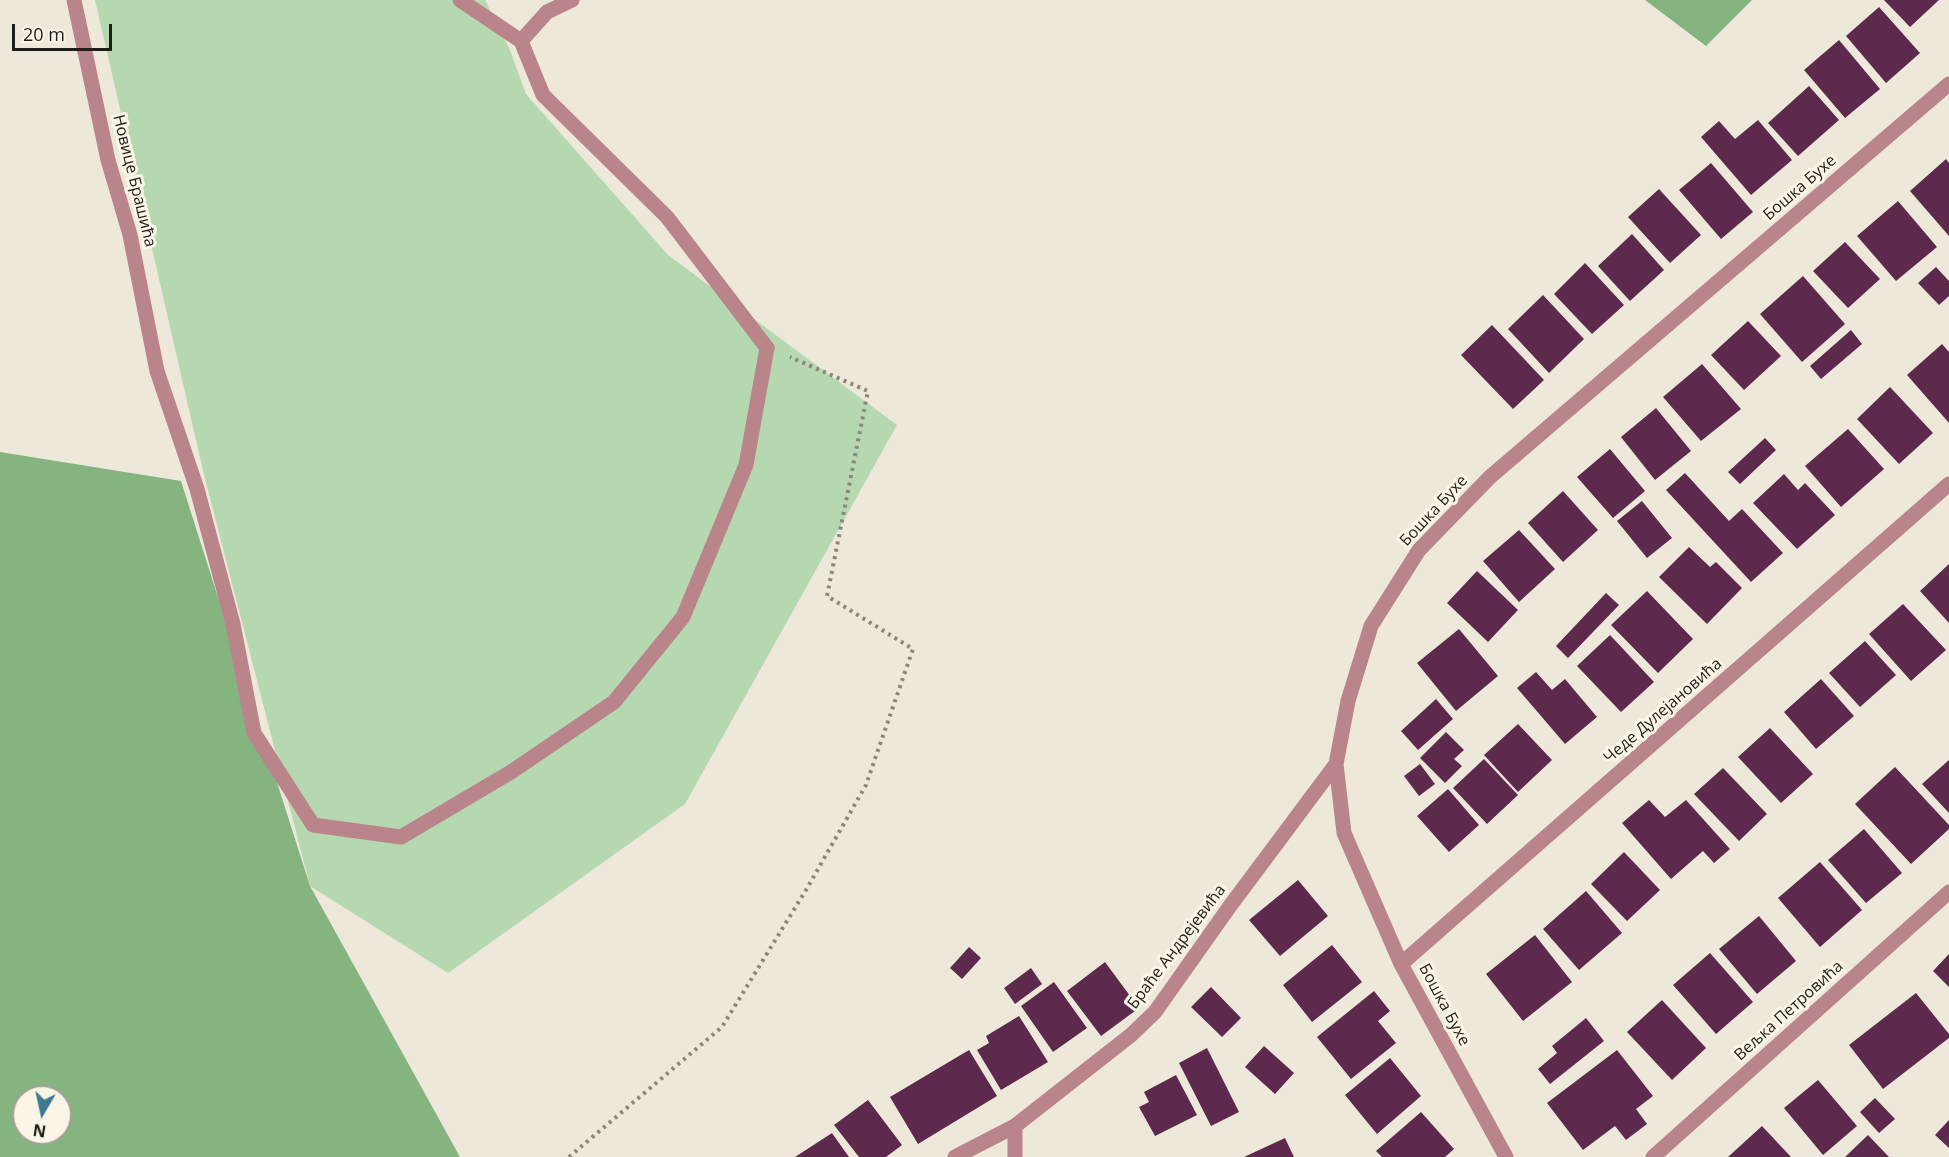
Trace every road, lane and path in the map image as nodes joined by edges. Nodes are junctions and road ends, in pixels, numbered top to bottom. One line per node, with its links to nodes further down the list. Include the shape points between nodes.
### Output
1 (74, 0): 6 (street, Новице Брашића, via 108,160 130,235 156,371 197,489 233,624 254,733 313,825 401,837 511,772 614,702 683,617 746,465)
2 (460, 0): 4 (street)
3 (572, 0): 4 (street, via 548,12)
4 (521, 41): 6 (street, via 543,95 667,217)
5 (1949, 84): 8 (street, Бошка Бухе, via 1490,477 1419,550 1371,626 1348,701)
6 (767, 348): 12 (path, via 868,391 827,596 913,649 866,785 722,1027)
7 (1949, 484): 10 (street, Чеде Дулејановића)
8 (1336, 764): 10 (street, Бошка Бухе, via 1344,833); 11 (street, Браће Андрејевића, via 1155,1012)
9 (1949, 892): 16 (street, Вељка Петровића)
10 (1401, 964): 15 (street, Бошка Бухе)
11 (1016, 1126): 13 (street, Браће Андрејевића); 14 (street)
12 (569, 1157)
13 (955, 1157)
14 (1015, 1157)
15 (1506, 1157)
16 (1653, 1157)

